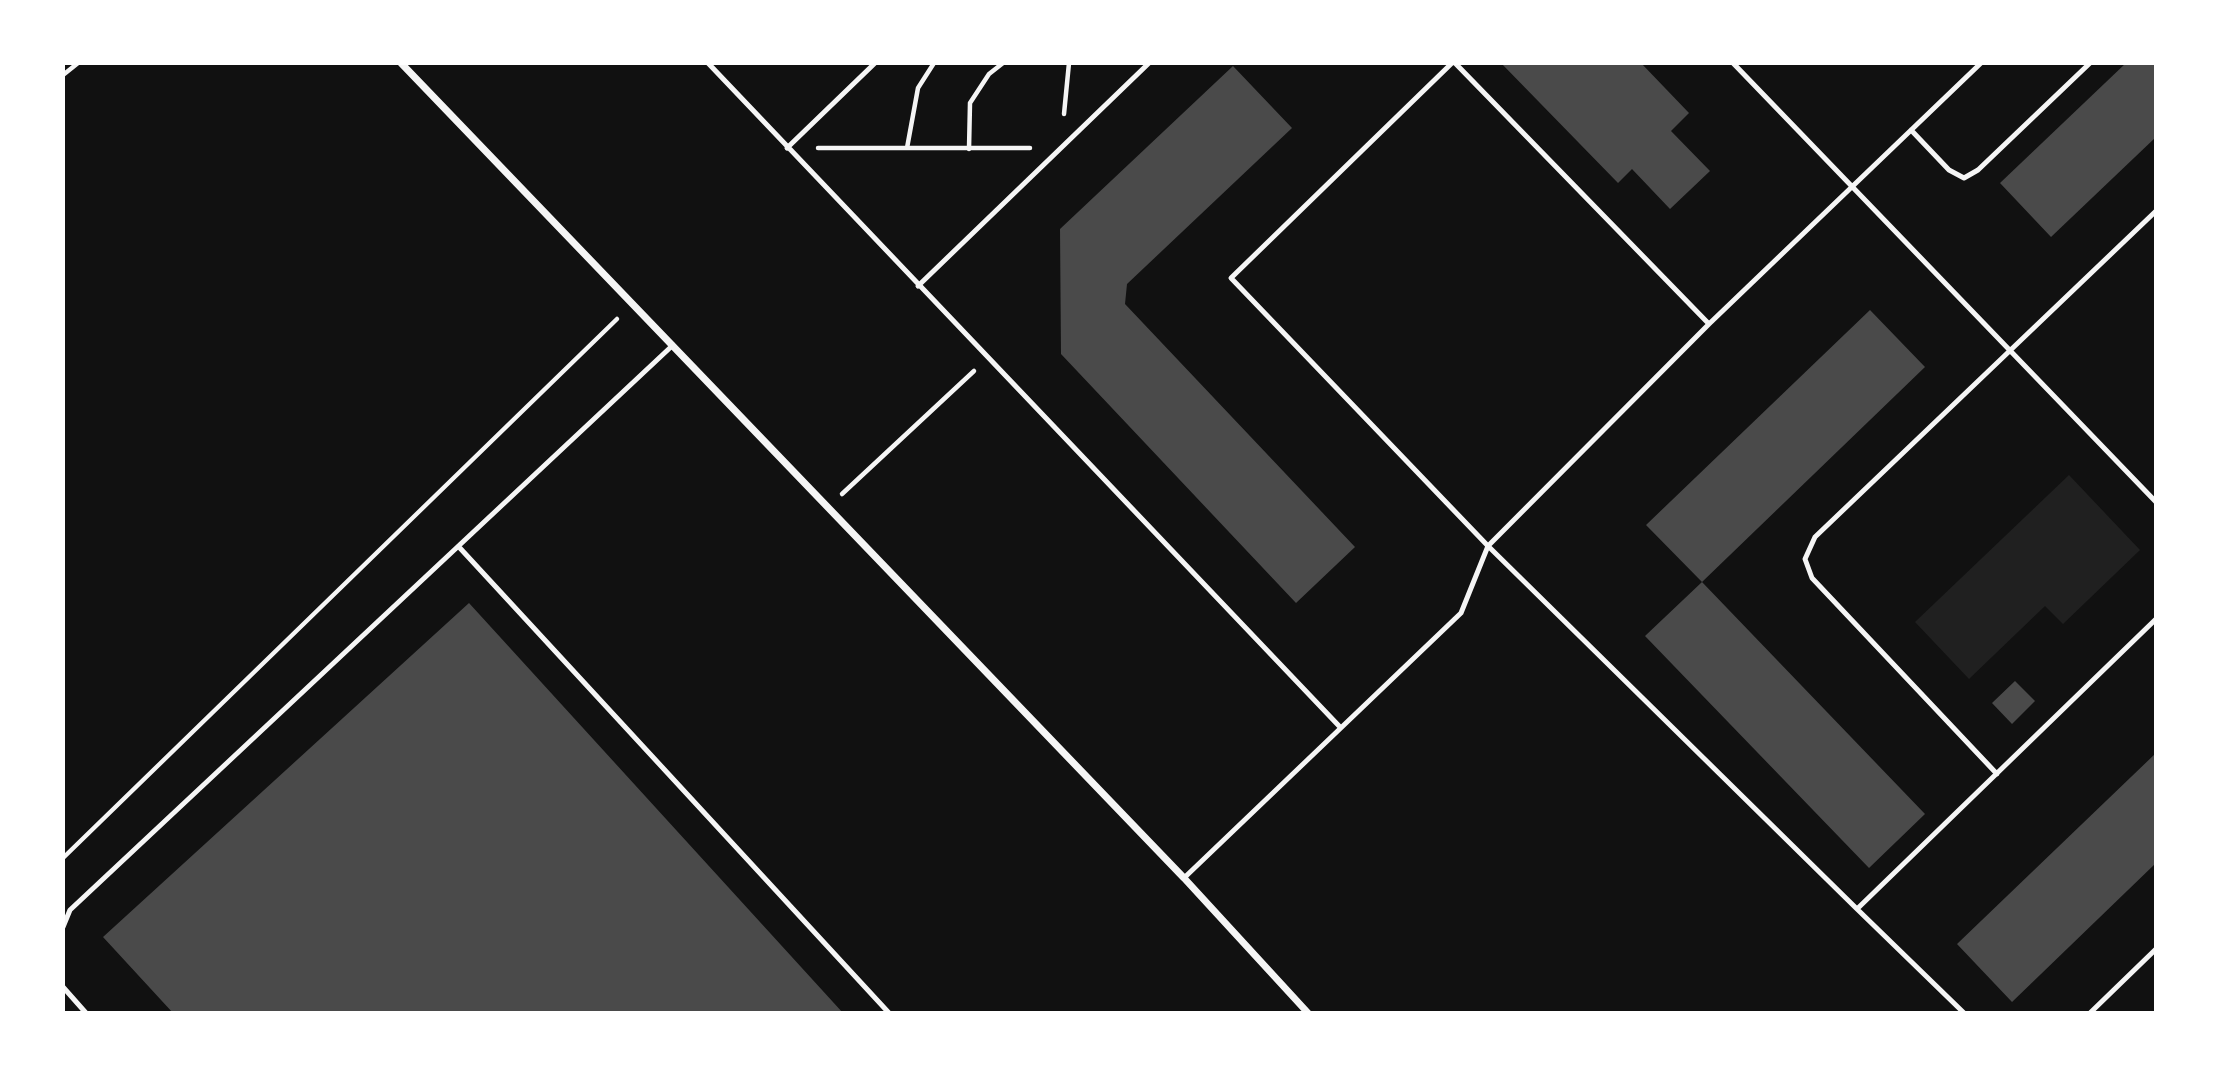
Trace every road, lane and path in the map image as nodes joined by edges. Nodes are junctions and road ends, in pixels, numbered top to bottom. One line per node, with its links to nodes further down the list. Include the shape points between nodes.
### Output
1 (78, 63): 13 (path)
2 (401, 63): 22 (street)
3 (708, 63): 15 (lane)
4 (875, 63): 15 (lane)
5 (934, 63): 16 (path, via 918,88)
6 (1003, 63): 18 (path, via 989,74 970,103)
7 (1069, 63): 17 (path)
8 (1149, 63): 17 (lane)
9 (1453, 63): 23 (lane); 29 (lane, via 1231,278)
10 (1733, 63): 19 (lane)
11 (1980, 63): 14 (lane)
12 (2090, 63): 14 (lane, via 1978,170 1964,178 1949,170)
13 (63, 75)
14 (1911, 130): 19 (lane)
15 (787, 148): 16 (path); 21 (lane)
16 (907, 148): 18 (path)
17 (1061, 148): 18 (path); 21 (lane)
18 (969, 149)
19 (1854, 185): 23 (lane); 25 (lane)
20 (2156, 211): 25 (lane)
21 (918, 286): 26 (lane)
22 (633, 303): 24 (street); 34 (path)
23 (1709, 324): 29 (lane)
24 (673, 345): 28 (street); 30 (lane)
25 (2011, 350): 27 (lane); 33 (lane, via 1815,537 1805,559 1812,578)
26 (987, 358): 28 (path); 32 (lane)
27 (2156, 502)
28 (828, 507): 35 (street)
29 (1488, 546): 32 (lane, via 1461,613); 36 (lane)
30 (459, 547): 37 (lane, via 69,910); 41 (lane)
31 (2156, 619): 33 (lane)
32 (1340, 727): 35 (lane)
33 (1997, 774): 36 (lane)
34 (63, 858)
35 (1184, 878): 42 (street)
36 (1857, 909): 43 (lane)
37 (63, 927)
38 (2156, 949): 44 (lane)
39 (63, 988): 40 (lane)
40 (86, 1013)
41 (889, 1013)
42 (1308, 1013)
43 (1964, 1013)
44 (2090, 1013)

